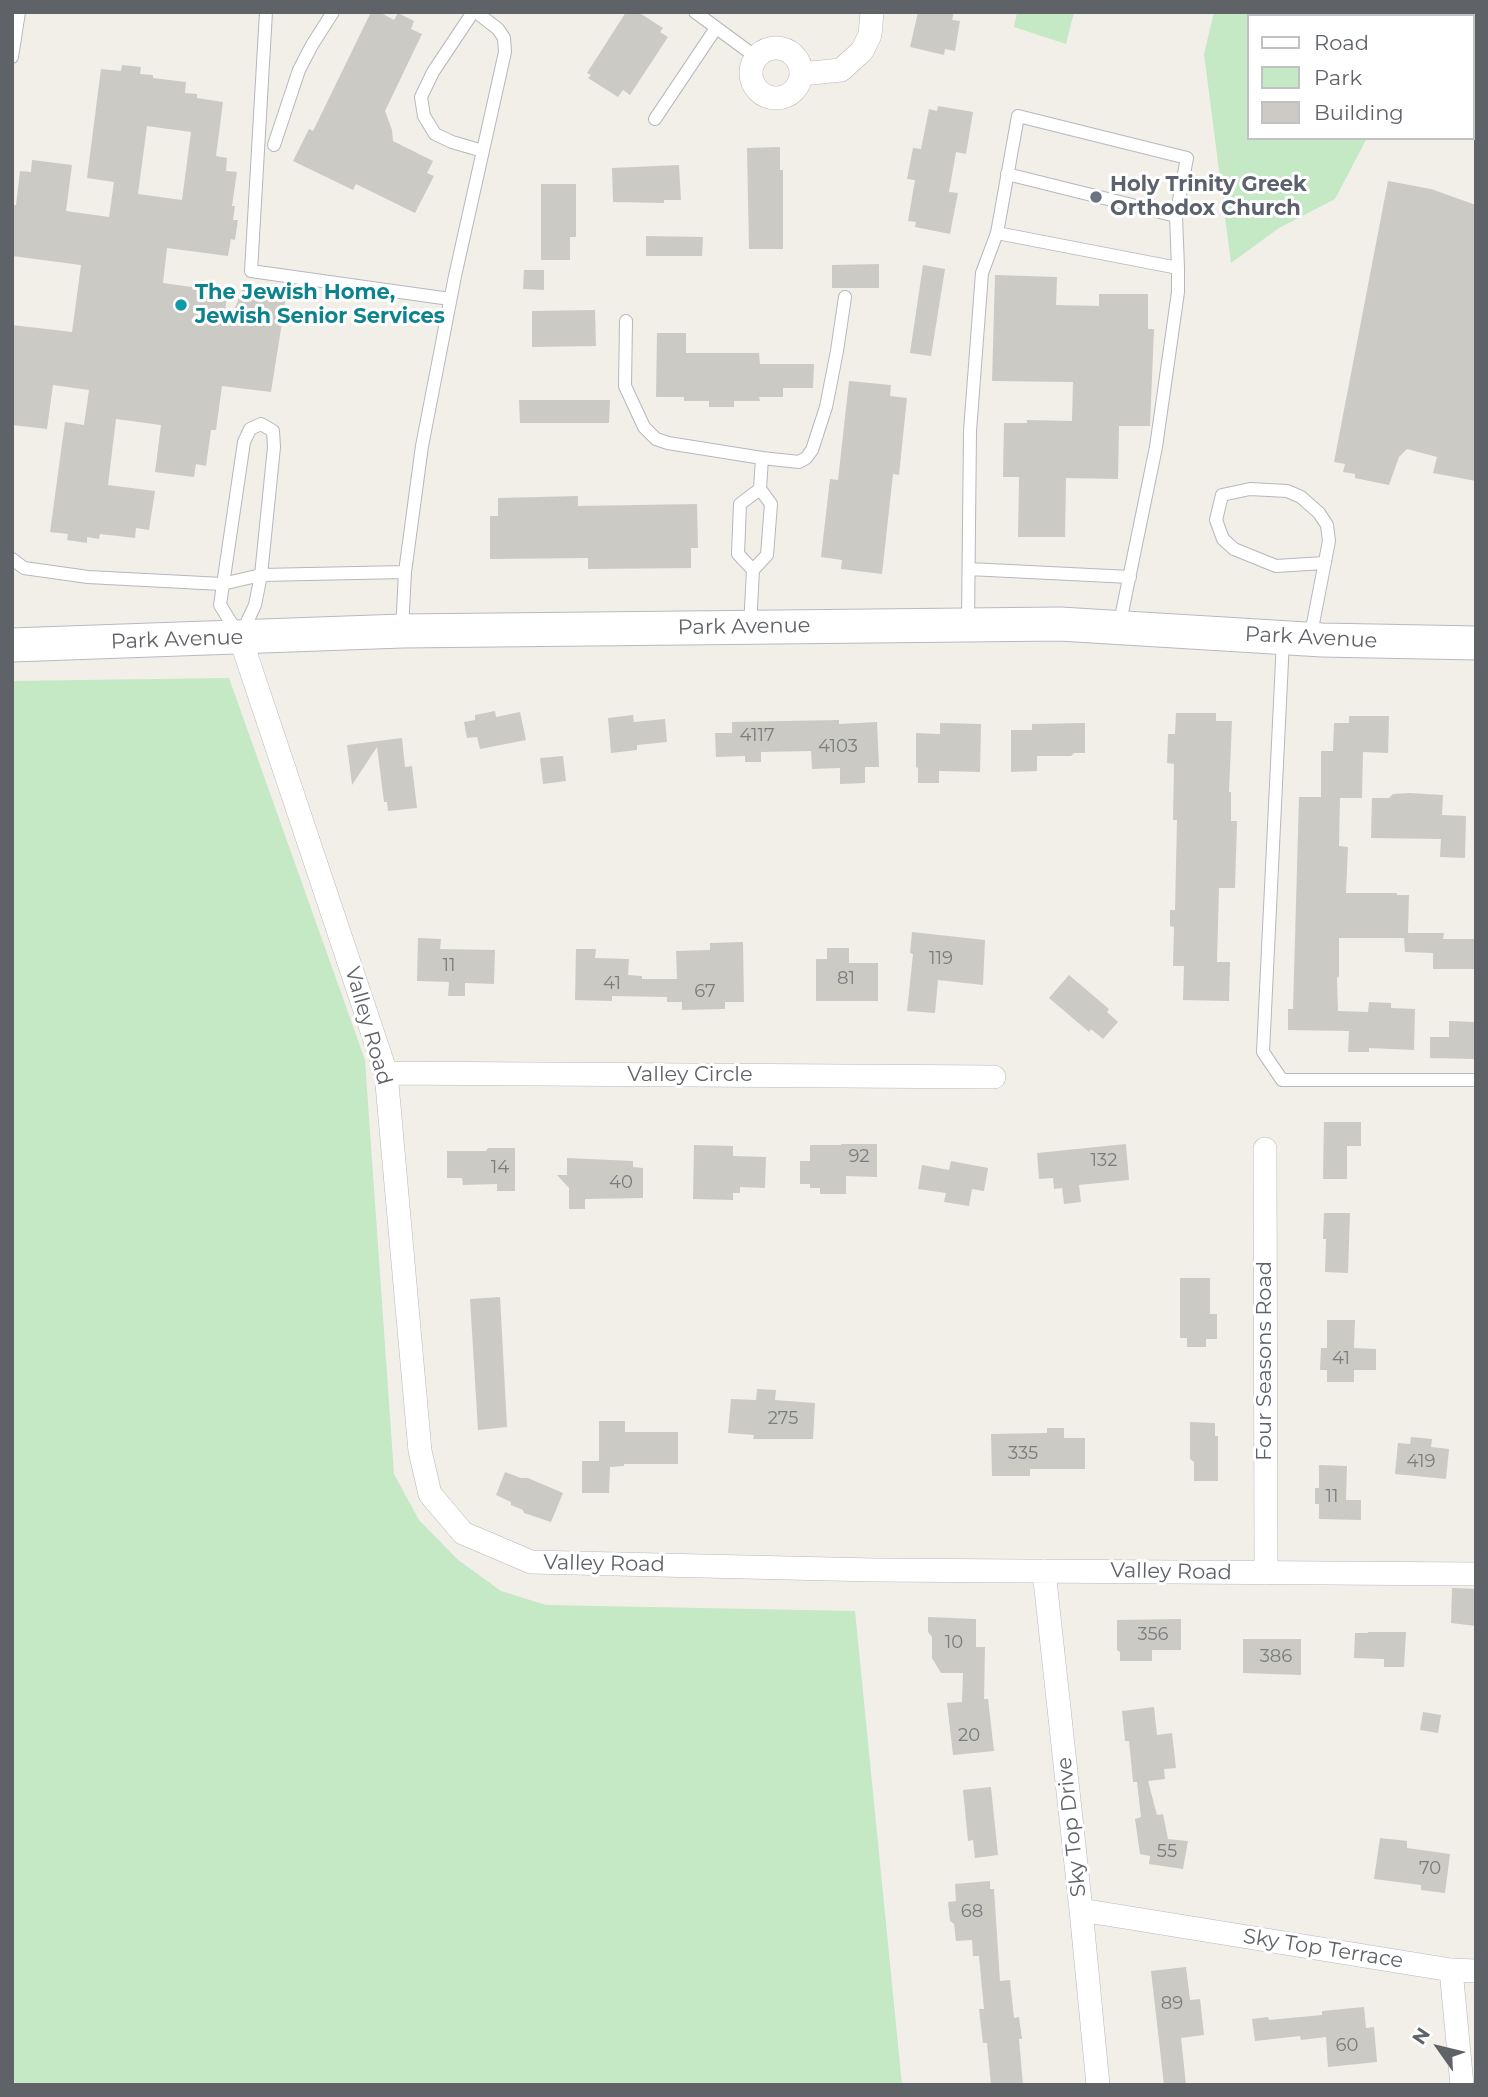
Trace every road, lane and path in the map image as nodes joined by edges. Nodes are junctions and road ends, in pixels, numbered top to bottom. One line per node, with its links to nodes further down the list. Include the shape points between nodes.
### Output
1 (19, 12): 8 (lane)
2 (266, 12): 19 (lane, via 251,271)
3 (333, 12): 12 (lane, via 299,70)
4 (474, 12): 13 (lane, via 498,29 505,52); 13 (lane, via 421,97 424,117 435,134)
5 (695, 12): 7 (lane)
6 (872, 12): 10 (street, via 870,35 862,51 841,69)
7 (716, 28): 9 (lane); 11 (lane)
8 (12, 57)
9 (756, 57): 10 (street, via 769,48 785,49 797,59); 10 (street, via 750,76 764,95 788,95)
10 (801, 74)
11 (654, 119)
12 (274, 145)
13 (483, 151): 19 (lane)
14 (1007, 174): 15 (lane); 15 (lane, via 1018,116 1187,158); 16 (lane)
15 (1176, 216): 17 (lane)
16 (997, 233): 17 (lane); 25 (lane, via 982,273 970,431)
17 (1178, 268): 29 (lane, via 1156,447)
18 (845, 297): 21 (lane, via 826,407 812,450 799,461)
19 (450, 299): 27 (lane, via 422,446)
20 (626, 321): 21 (lane, via 625,386 644,426 656,439)
21 (762, 458): 22 (lane)
22 (760, 489): 26 (lane, via 771,504 767,555); 26 (lane, via 740,504 738,554)
23 (12, 559): 30 (lane, via 24,568 88,578)
24 (1324, 563): 24 (lane, via 1327,525 1301,497 1287,491 1250,489 1222,495 1216,520 1223,539 1234,549 1276,566); 36 (lane)
25 (969, 569): 29 (lane); 31 (lane)
26 (752, 570): 32 (lane)
27 (405, 572): 28 (lane); 34 (lane)
28 (261, 575): 30 (lane); 30 (lane, via 275,439 273,431 261,424 250,429 244,442); 35 (lane, via 255,606)
29 (1130, 577): 33 (lane)
30 (222, 584): 35 (lane, via 220,605)
31 (968, 625): 32 (main road, Park Avenue); 33 (main road, Park Avenue)
32 (750, 627): 34 (main road, Park Avenue)
33 (1119, 628): 36 (main road, Park Avenue)
34 (402, 631): 35 (main road, Park Avenue)
35 (240, 637): 38 (main road, Park Avenue); 39 (street, Valley Road)
36 (1296, 638): 37 (main road, Park Avenue); 41 (lane, via 1263,1052 1282,1080)
37 (1476, 643)
38 (12, 645)
39 (386, 1073): 40 (street, Valley Circle); 43 (street, Valley Road, via 420,1451 430,1494 463,1533 531,1562)
40 (994, 1077)
41 (1476, 1080)
42 (1265, 1149): 44 (street, Four Seasons Road)
43 (1044, 1570): 44 (street, Valley Road); 46 (street, Sky Top Drive)
44 (1266, 1573): 45 (street, Valley Road)
45 (1476, 1574)
46 (1082, 1910): 47 (street, Sky Top Terrace); 49 (street, Sky Top Drive)
47 (1451, 1969): 48 (street, Sky Top Terrace); 50 (street)
48 (1476, 1971)
49 (1098, 2085)
50 (1462, 2085)

